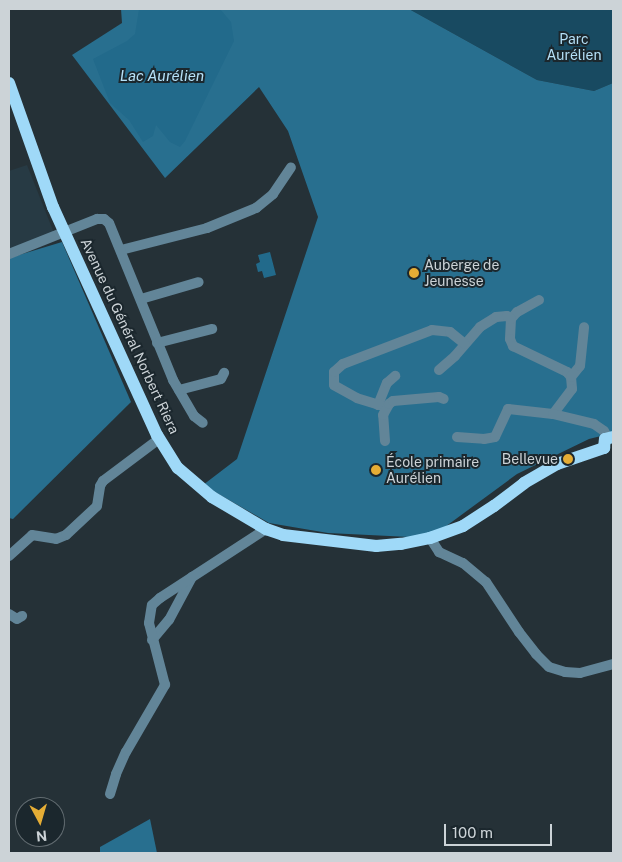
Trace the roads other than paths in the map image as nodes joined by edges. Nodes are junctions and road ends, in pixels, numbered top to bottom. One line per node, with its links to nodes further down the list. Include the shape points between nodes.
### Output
1 (9, 83): 3 (main road, Avenue du Général Norbert Riera, via 43,181)
2 (291, 167): 4 (street, via 273,194 256,208 207,228)
3 (66, 233): 4 (street, via 97,219 104,220 109,223); 5 (street); 23 (main road, Avenue du Général Norbert Riera)
4 (121, 250): 7 (street)
5 (9, 254)
6 (199, 282): 7 (street)
7 (141, 299): 12 (street)
8 (539, 300): 9 (street)
9 (511, 319): 13 (street, via 507,316 492,318 475,330); 17 (street, via 513,346 567,372)
10 (584, 327): 17 (street, via 580,366)
11 (212, 329): 12 (street)
12 (157, 343): 18 (street)
13 (465, 344): 14 (street); 20 (street, via 450,332 432,330 343,364 334,372 334,385 357,398)
14 (439, 370)
15 (224, 373): 18 (street, via 221,379)
16 (395, 376): 20 (street, via 387,383)
17 (571, 377): 21 (street, via 572,389)
18 (179, 390): 22 (street, via 194,416)
19 (444, 399): 20 (street, via 393,401)
20 (382, 406): 25 (street)
21 (553, 414): 24 (street, via 508,409 496,437); 26 (street, via 594,424 604,431)
22 (203, 423)
23 (159, 438): 27 (main road, Avenue du Général Norbert Riera, via 178,468 196,484); 29 (street, via 103,481 98,506 66,535 56,539 32,535)
24 (457, 438)
25 (385, 441)
26 (610, 443): 28 (main road, Avenue du Général Norbert Riera, via 557,464 524,483 472,521)
27 (266, 529): 28 (main road, Avenue du Général Norbert Riera, via 283,535 376,546); 30 (street)
28 (430, 538): 34 (street, via 439,552 463,563 486,582 519,632 550,667 580,673)
29 (9, 556)
30 (192, 577): 33 (street, via 169,620); 33 (street, via 152,605 149,623)
31 (9, 614): 32 (street, via 17,619)
32 (22, 616)
33 (152, 640): 35 (street, via 165,685 126,752)
34 (613, 664)
35 (110, 794)

